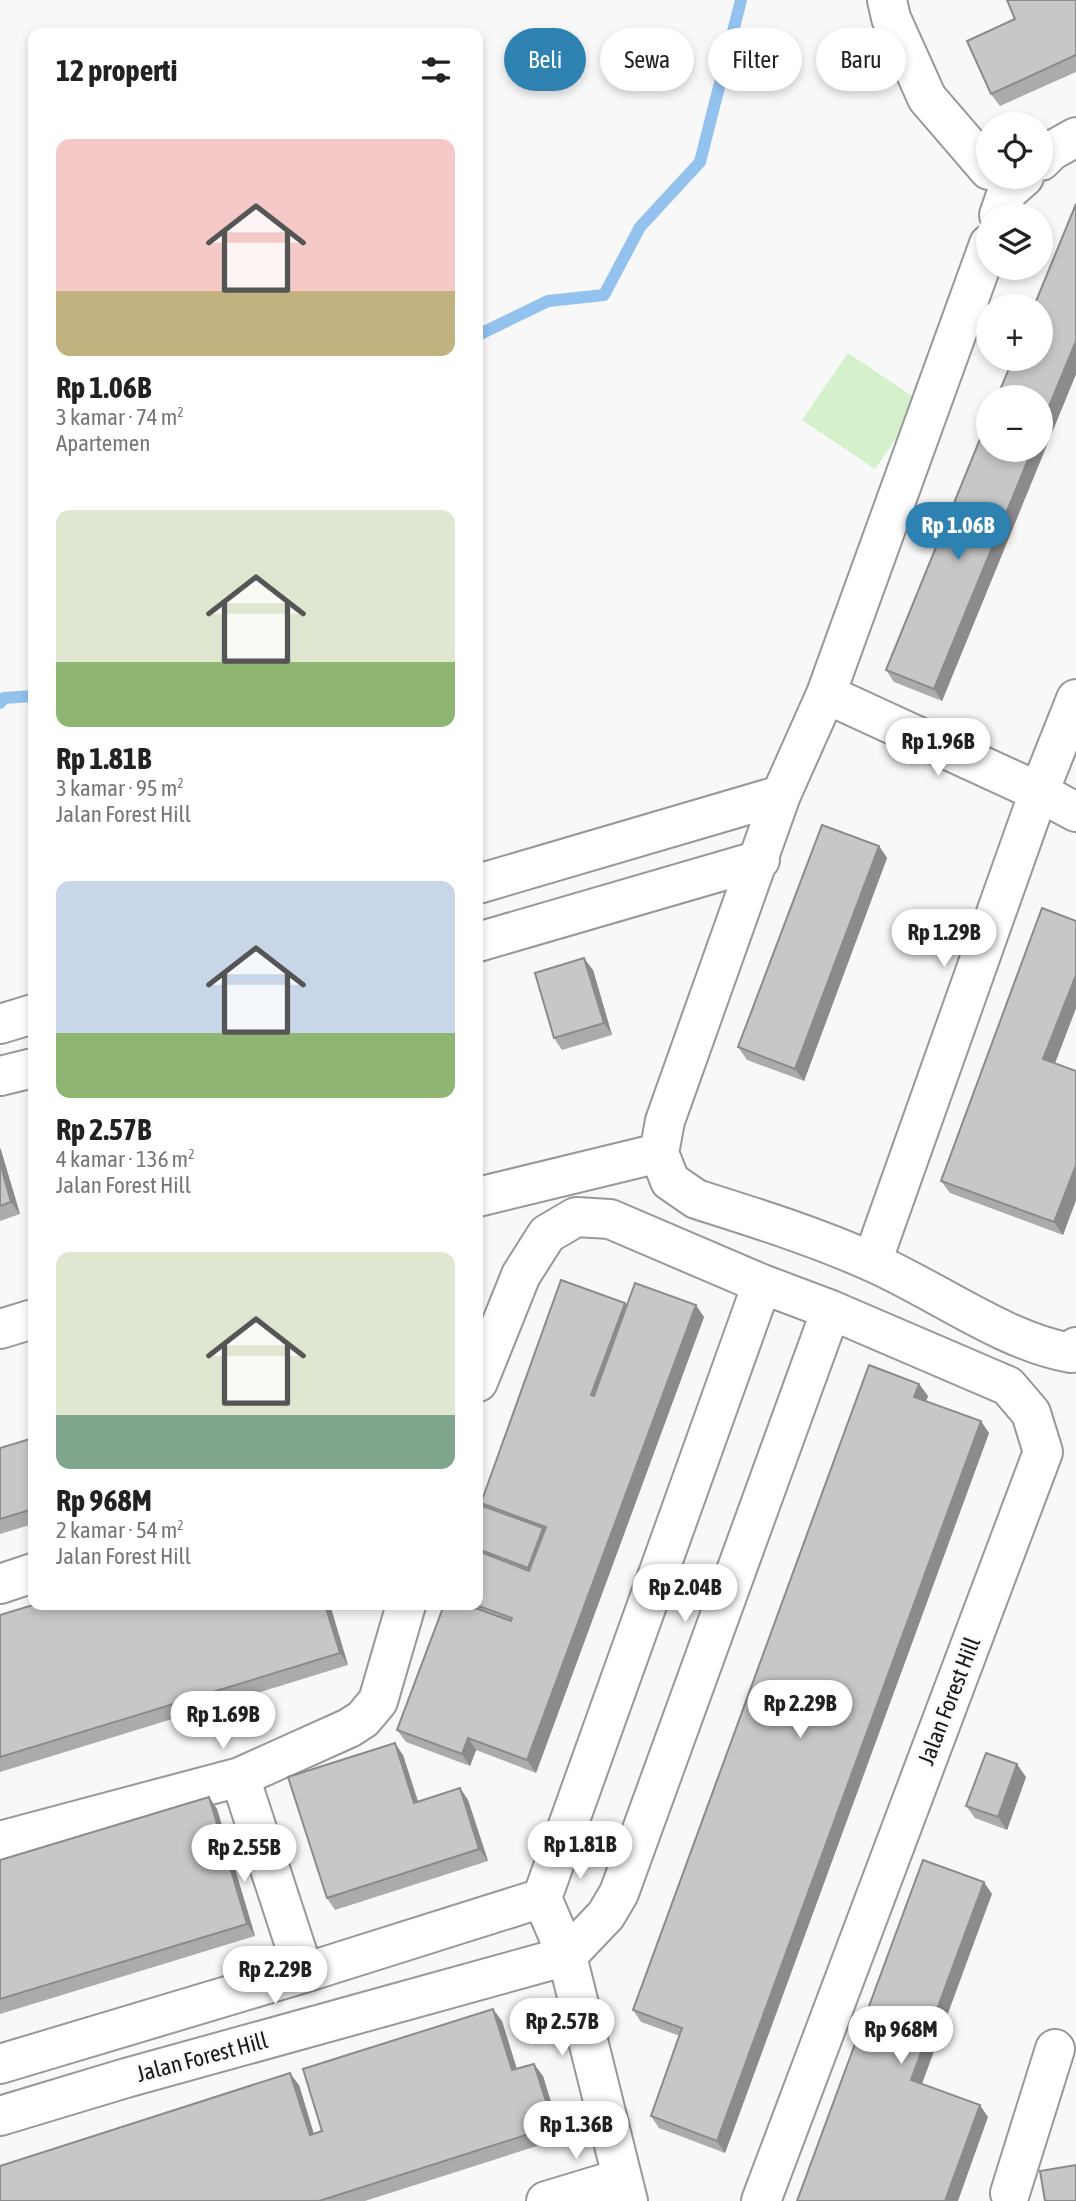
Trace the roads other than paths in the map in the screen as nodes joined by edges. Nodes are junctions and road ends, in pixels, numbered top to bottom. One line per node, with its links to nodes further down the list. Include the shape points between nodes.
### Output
1 (887, 0): 4 (street, via 927,98)
2 (1076, 137): 3 (street)
3 (1053, 150)
4 (976, 155)
5 (976, 280): 6 (street)
6 (826, 694): 8 (street); 9 (street)
7 (1076, 699): 8 (street)
8 (1039, 792): 10 (street); 20 (street)
9 (781, 795): 11 (street); 12 (street)
10 (1076, 812)
11 (760, 860): 13 (street); 18 (street, via 665,1121)
12 (483, 883)
13 (483, 941)
14 (28, 1016): 15 (street)
15 (0, 1024)
16 (28, 1069): 17 (street)
17 (0, 1076)
18 (659, 1153): 19 (street); 20 (street, via 670,1181 696,1199)
19 (483, 1196)
20 (872, 1262): 25 (street, via 1049,1349 1071,1353)
21 (762, 1284): 22 (street, Jalan Forest Hill); 26 (street, Jalan Forest Hill, via 610,1219 576,1217 547,1234 521,1275); 32 (street)
22 (831, 1310): 33 (street, via 619,1893 606,1915); 43 (street, Jalan Forest Hill, via 1008,1386 1031,1413 1043,1452)
23 (28, 1321): 24 (street)
24 (0, 1329)
25 (1076, 1347)
26 (483, 1370)
27 (28, 1575): 28 (street)
28 (0, 1584)
29 (405, 1610): 30 (street, via 378,1701 363,1719)
30 (240, 1777): 31 (street); 34 (street)
31 (0, 1840)
32 (542, 1898): 33 (street); 34 (street)
33 (567, 1956): 38 (street, Jalan Forest Hill); 40 (street)
34 (304, 1973): 35 (street)
35 (110, 2030): 37 (street); 38 (street)
36 (1055, 2049): 41 (street)
37 (0, 2064)
38 (126, 2078): 39 (street, Jalan Forest Hill)
39 (0, 2116)
40 (625, 2190): 42 (street)
41 (1009, 2198)
42 (546, 2201)
43 (761, 2201)

